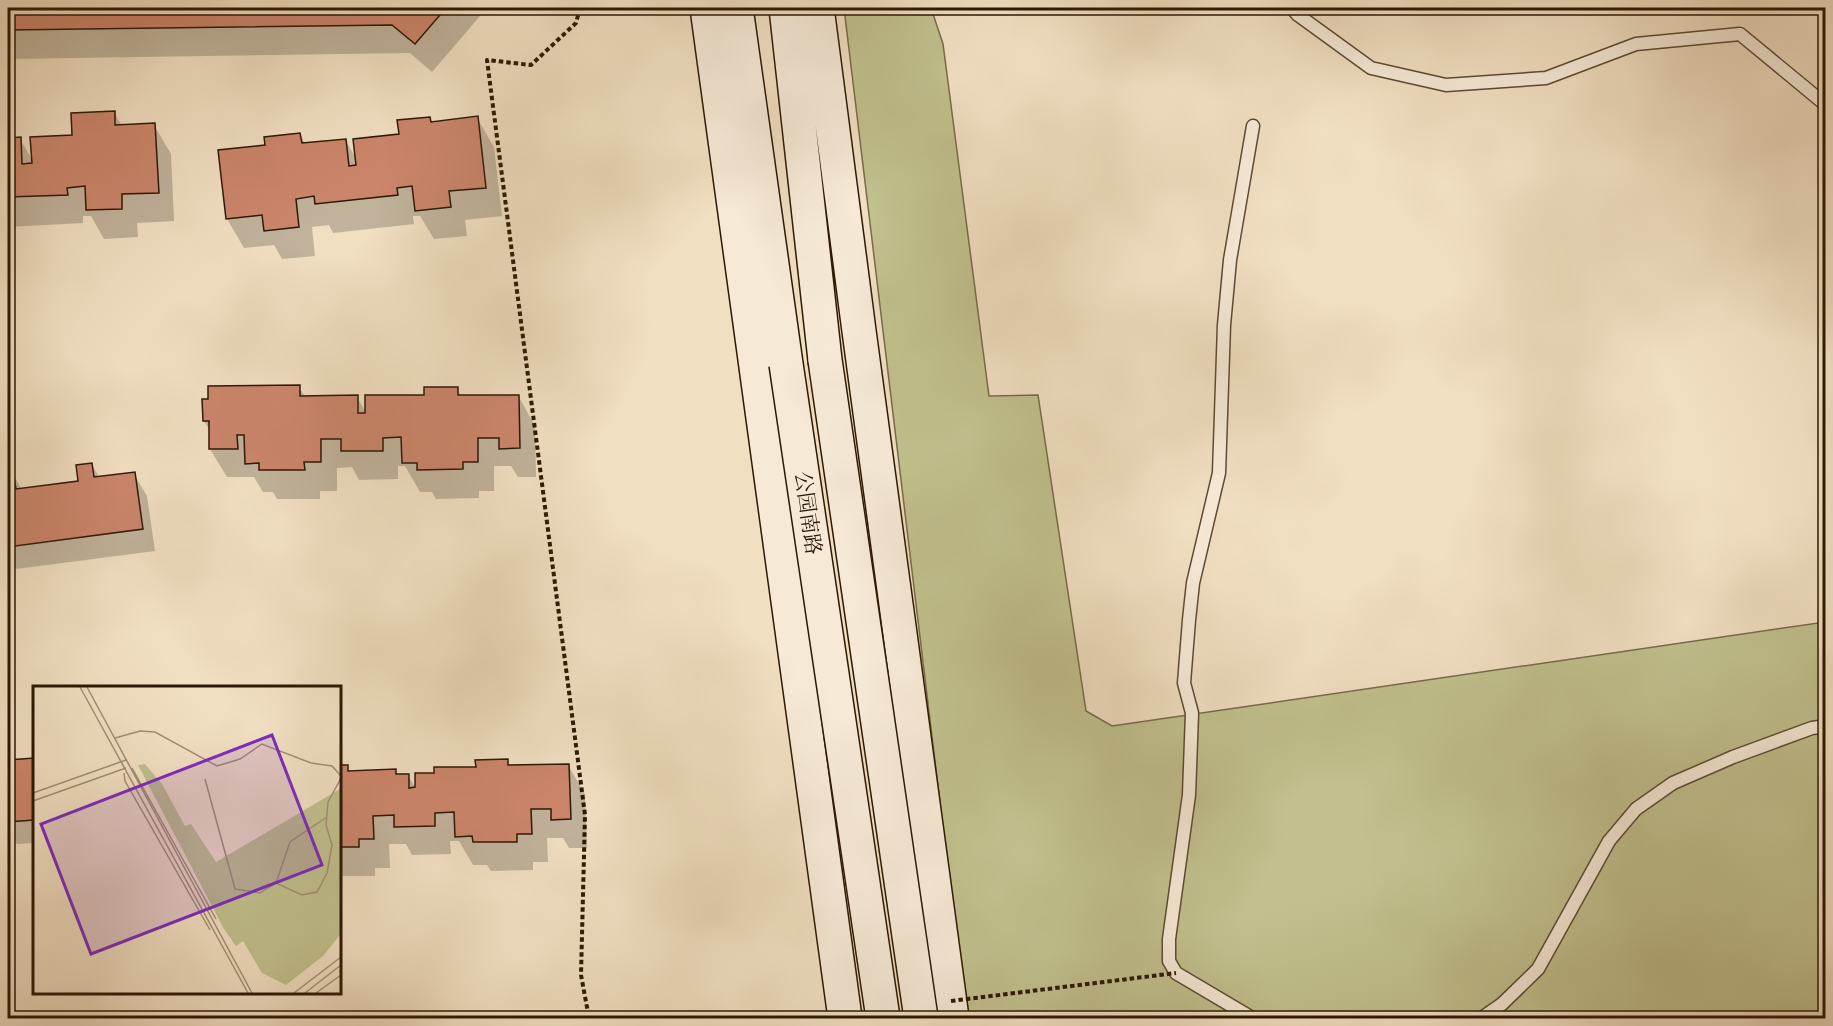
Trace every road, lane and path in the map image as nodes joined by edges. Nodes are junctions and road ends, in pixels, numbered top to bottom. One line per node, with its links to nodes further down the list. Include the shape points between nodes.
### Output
1 (580, 8): 13 (path, via 576,22 531,65 487,60 585,815 581,975)
2 (707, 8): 12 (main road)
3 (736, 8): 12 (main road, 公园南路, bridge, via 786,364)
4 (786, 8): 11 (main road, 公园南路, bridge, via 825,360)
5 (817, 8): 11 (main road, via 862,355)
6 (1292, 8): 7 (lane, via 1371,68 1446,85 1546,78 1636,44 1740,34)
7 (1826, 105)
8 (1253, 126): 10 (lane, via 1230,260 1219,473 1193,583 1189,620 1184,683 1192,713 1189,795 1168,961)
9 (1826, 726): 16 (lane, via 1733,757 1673,783 1636,809 1609,841 1538,969)
10 (1176, 973): 11 (path, bridge); 15 (lane)
11 (938, 1013)
12 (863, 1017): 14 (path, bridge)
13 (589, 1018)
14 (813, 1018)
15 (1252, 1018)
16 (1482, 1018)

